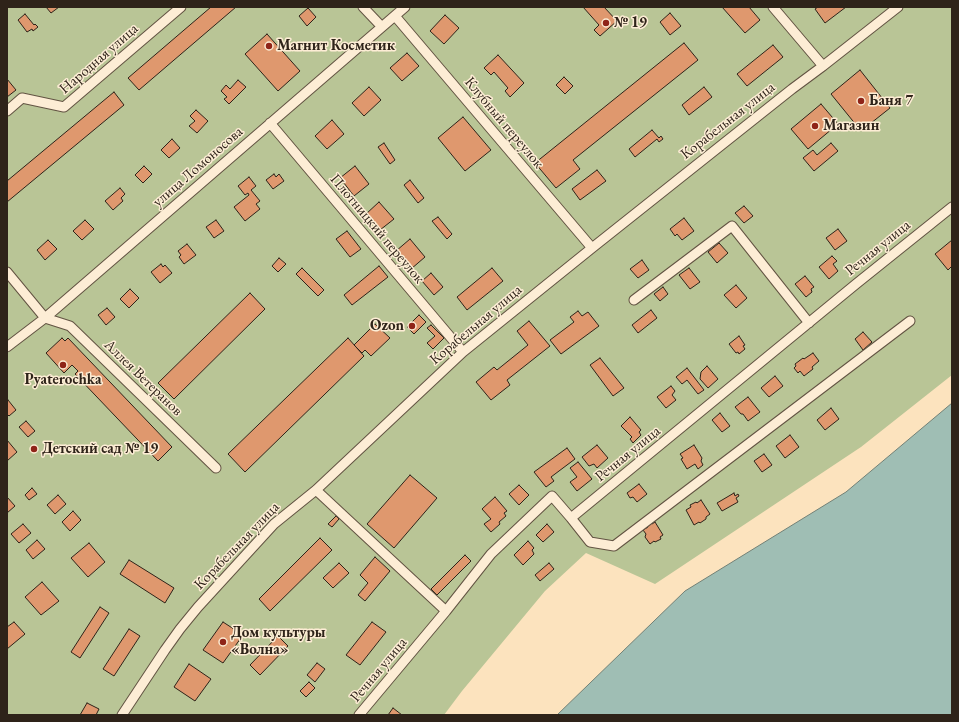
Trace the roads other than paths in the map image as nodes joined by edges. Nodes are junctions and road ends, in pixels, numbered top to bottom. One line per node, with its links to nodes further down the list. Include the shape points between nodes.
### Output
1 (181, 7): 9 (street, Народная улица, via 64,107 22,98)
2 (362, 7): 7 (street)
3 (405, 7): 6 (street, улица Ломоносова)
4 (773, 7): 8 (street)
5 (898, 7): 8 (street, Корабельная улица)
6 (395, 16): 7 (street, улица Ломоносова); 12 (street, Клубный переулок)
7 (382, 27): 10 (street, улица Ломоносова)
8 (823, 66): 12 (street, Корабельная улица)
9 (7, 111)
10 (270, 123): 15 (street, улица Ломоносова); 19 (street, Плотницкий переулок)
11 (952, 207): 17 (street, Речная улица)
12 (592, 248): 19 (street, Корабельная улица)
13 (7, 272): 15 (street)
14 (634, 300): 17 (street, via 732,226)
15 (45, 318): 18 (street, улица Ломоносова); 20 (street, Аллея Ветеранов, via 70,326)
16 (910, 322): 22 (street, via 614,546 590,542)
17 (809, 323): 22 (street, Речная улица)
18 (7, 347)
19 (463, 352): 21 (street, Корабельная улица)
20 (216, 468)
21 (316, 490): 23 (street); 24 (street, Корабельная улица, via 274,524 198,607 165,650)
22 (571, 518): 23 (street, Речная улица, via 552,496 491,554)
23 (446, 611): 25 (street, Речная улица)
24 (122, 715)
25 (359, 715)

